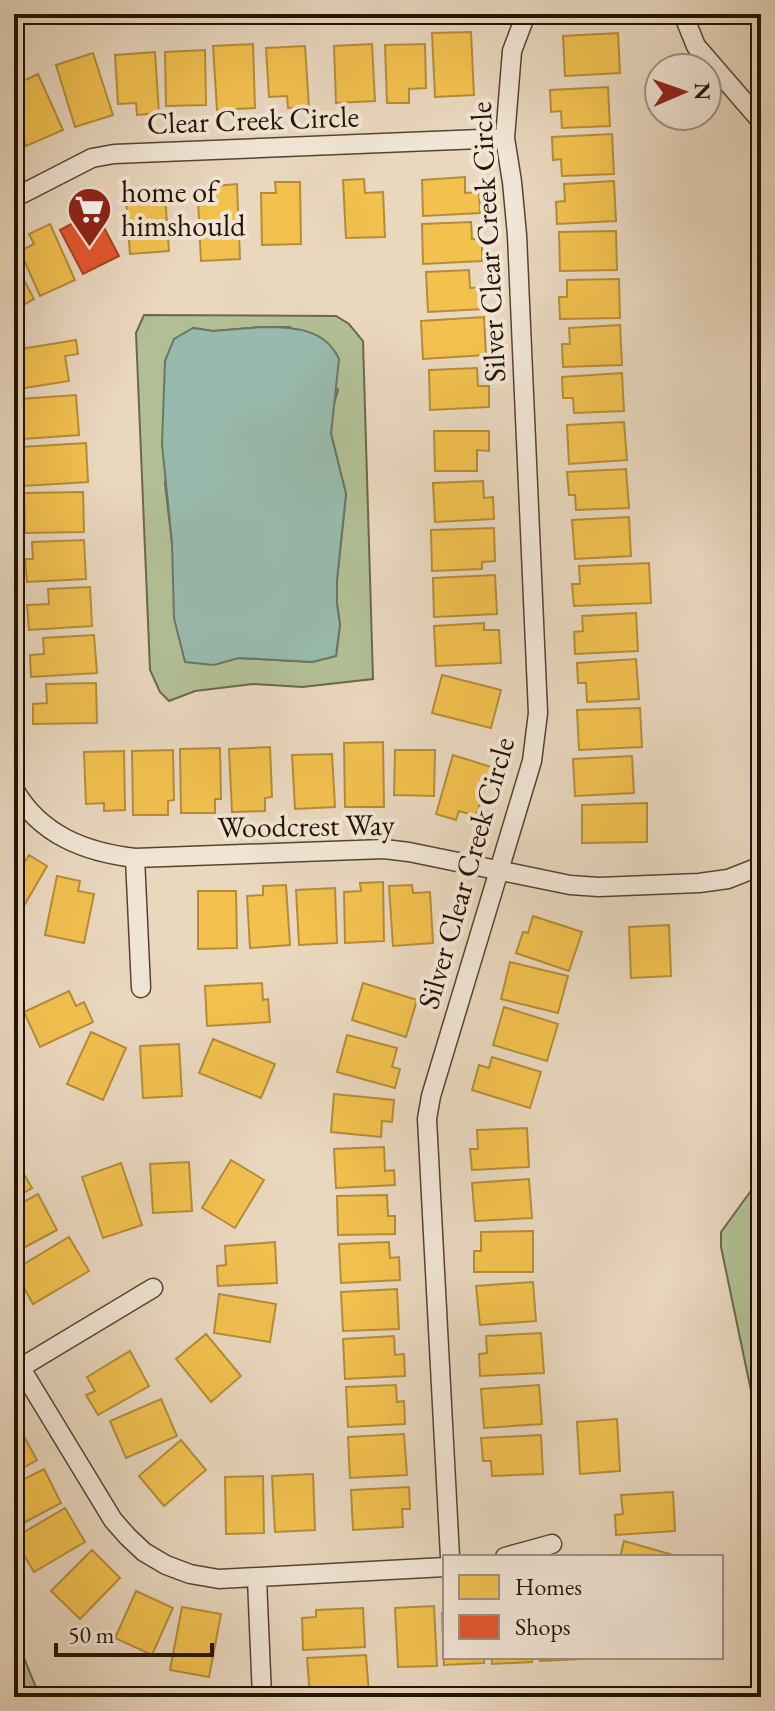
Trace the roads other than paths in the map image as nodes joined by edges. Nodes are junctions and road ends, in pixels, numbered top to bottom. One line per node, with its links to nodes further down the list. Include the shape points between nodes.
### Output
1 (526, 14): 4 (street, Silver Clear Creek Circle, via 512,51)
2 (683, 14): 3 (street, via 696,46)
3 (761, 121)
4 (505, 138): 5 (street, Clear Creek Circle, via 114,154 92,158); 9 (street, Silver Clear Creek Circle, via 517,235 538,713 532,761)
5 (14, 198)
6 (14, 789): 7 (street, Woodcrest Way, via 37,819 66,840 101,854)
7 (135, 858): 9 (street, Woodcrest Way, via 384,849); 10 (street)
8 (761, 866): 9 (street, Woodcrest Way, via 699,883 599,887)
9 (498, 871): 14 (street, Silver Clear Creek Circle, via 427,1119)
10 (141, 988)
11 (153, 1288): 12 (street)
12 (17, 1363): 17 (street, via 113,1520 144,1552 190,1574)
13 (552, 1544): 15 (street)
14 (450, 1555)
15 (512, 1555)
16 (443, 1567): 17 (street)
17 (257, 1579): 18 (street)
18 (262, 1697)

